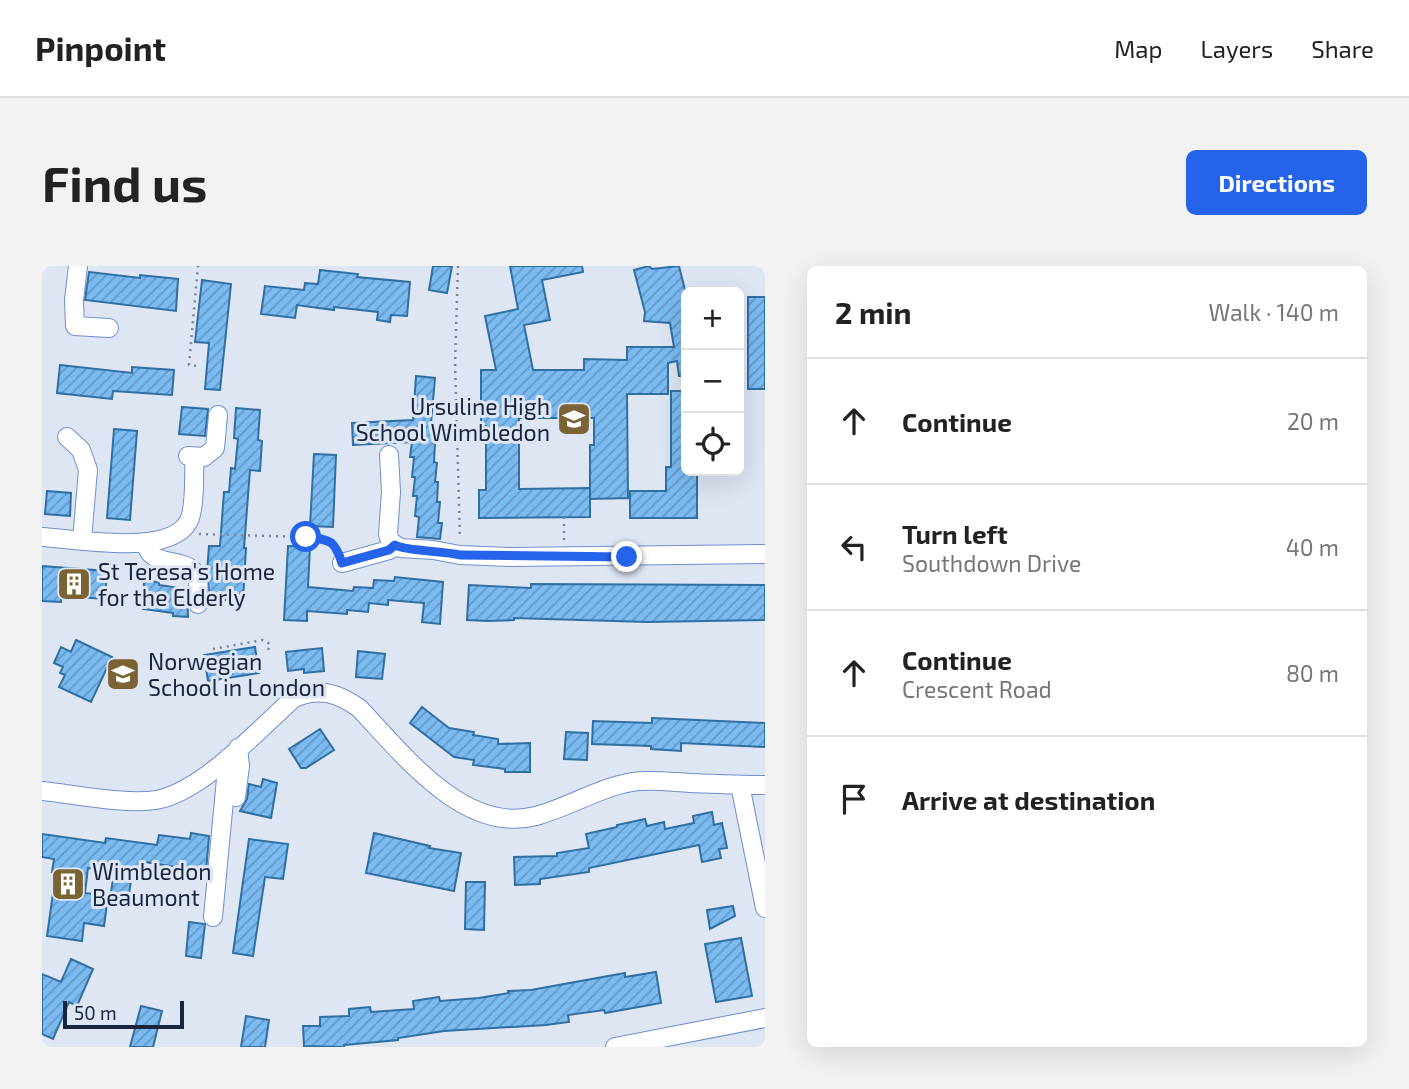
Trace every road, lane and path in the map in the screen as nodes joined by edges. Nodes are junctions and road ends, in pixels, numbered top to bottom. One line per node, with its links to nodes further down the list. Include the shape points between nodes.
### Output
1 (78, 266): 4 (street, via 75,326)
2 (198, 266): 5 (path, via 190,365)
3 (458, 266): 16 (path, via 455,363)
4 (108, 328)
5 (196, 366)
6 (218, 415): 10 (street, via 215,447 204,457 191,457 191,516)
7 (67, 437): 12 (street, via 81,450 88,470)
8 (389, 455): 14 (street, via 388,534)
9 (564, 517): 17 (path)
10 (177, 533): 13 (street); 18 (path, via 329,540 337,547)
11 (42, 537): 12 (street)
12 (82, 540): 13 (street)
13 (145, 544): 19 (street, via 151,554 194,572)
14 (395, 545): 16 (street); 18 (street)
15 (765, 554): 17 (street)
16 (460, 555): 17 (street)
17 (564, 557)
18 (342, 563)
19 (198, 604)
20 (213, 649): 21 (path, via 263,640 270,644)
21 (268, 650)
22 (233, 753): 23 (street, via 294,698 320,692 345,698 359,708 433,783 491,817 513,821 538,816 634,782); 25 (street, via 179,792 153,800); 26 (street, via 240,766); 28 (street)
23 (740, 785): 24 (street); 27 (street)
24 (765, 785)
25 (42, 791)
26 (230, 860)
27 (765, 908)
28 (213, 917)
29 (765, 1018): 30 (street)
30 (615, 1047)

